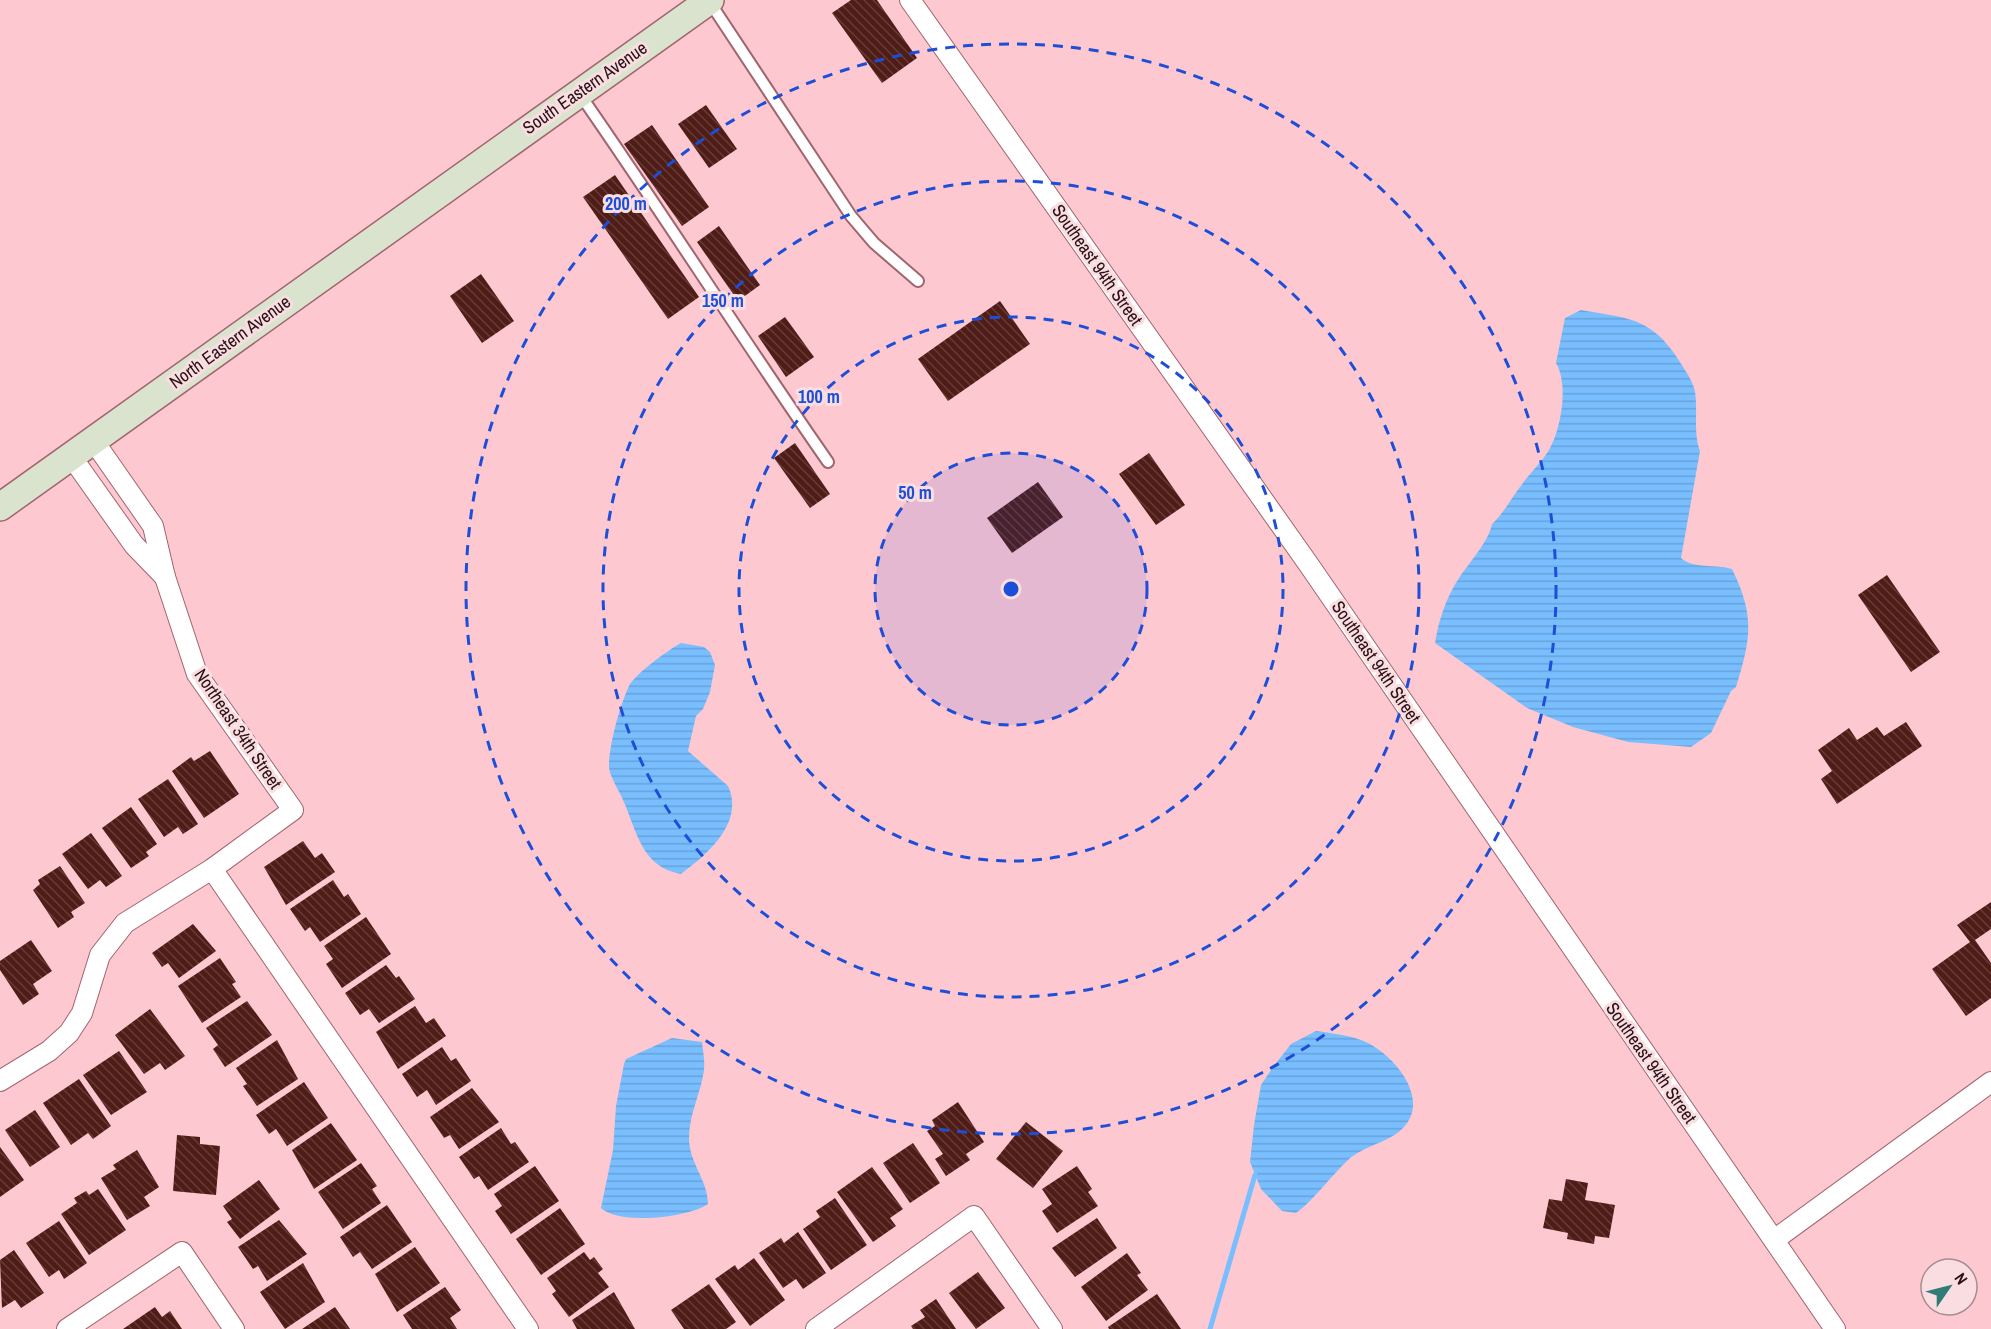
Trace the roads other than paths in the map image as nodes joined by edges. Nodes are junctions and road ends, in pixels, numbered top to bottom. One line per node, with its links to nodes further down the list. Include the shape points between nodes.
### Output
1 (710, 0): 3 (main road, South Eastern Avenue); 5 (lane, via 851,216 874,243)
2 (910, 0): 14 (street, Southeast 94th Street, via 1295,546)
3 (579, 93): 4 (main road, South Eastern Avenue); 8 (lane)
4 (460, 177): 6 (main road, North Eastern Avenue)
5 (918, 280)
6 (93, 440): 7 (main road, North Eastern Avenue); 10 (street, Northeast 34th Street, via 153,526)
7 (71, 456): 9 (main road, North Eastern Avenue); 10 (street, Northeast 34th Street, via 134,545)
8 (828, 462)
9 (0, 507)
10 (165, 576): 11 (street, Northeast 34th Street, via 197,674 293,810)
11 (212, 869): 12 (street, via 124,923 100,955 82,1013 69,1033 49,1051); 17 (street)
12 (0, 1081)
13 (1991, 1082): 14 (street)
14 (1774, 1240): 20 (street, Southeast 94th Street)
15 (67, 1329): 16 (street, via 182,1252)
16 (234, 1329)
17 (528, 1329)
18 (816, 1329): 19 (street, via 974,1216)
19 (1052, 1329)
20 (1835, 1329)

